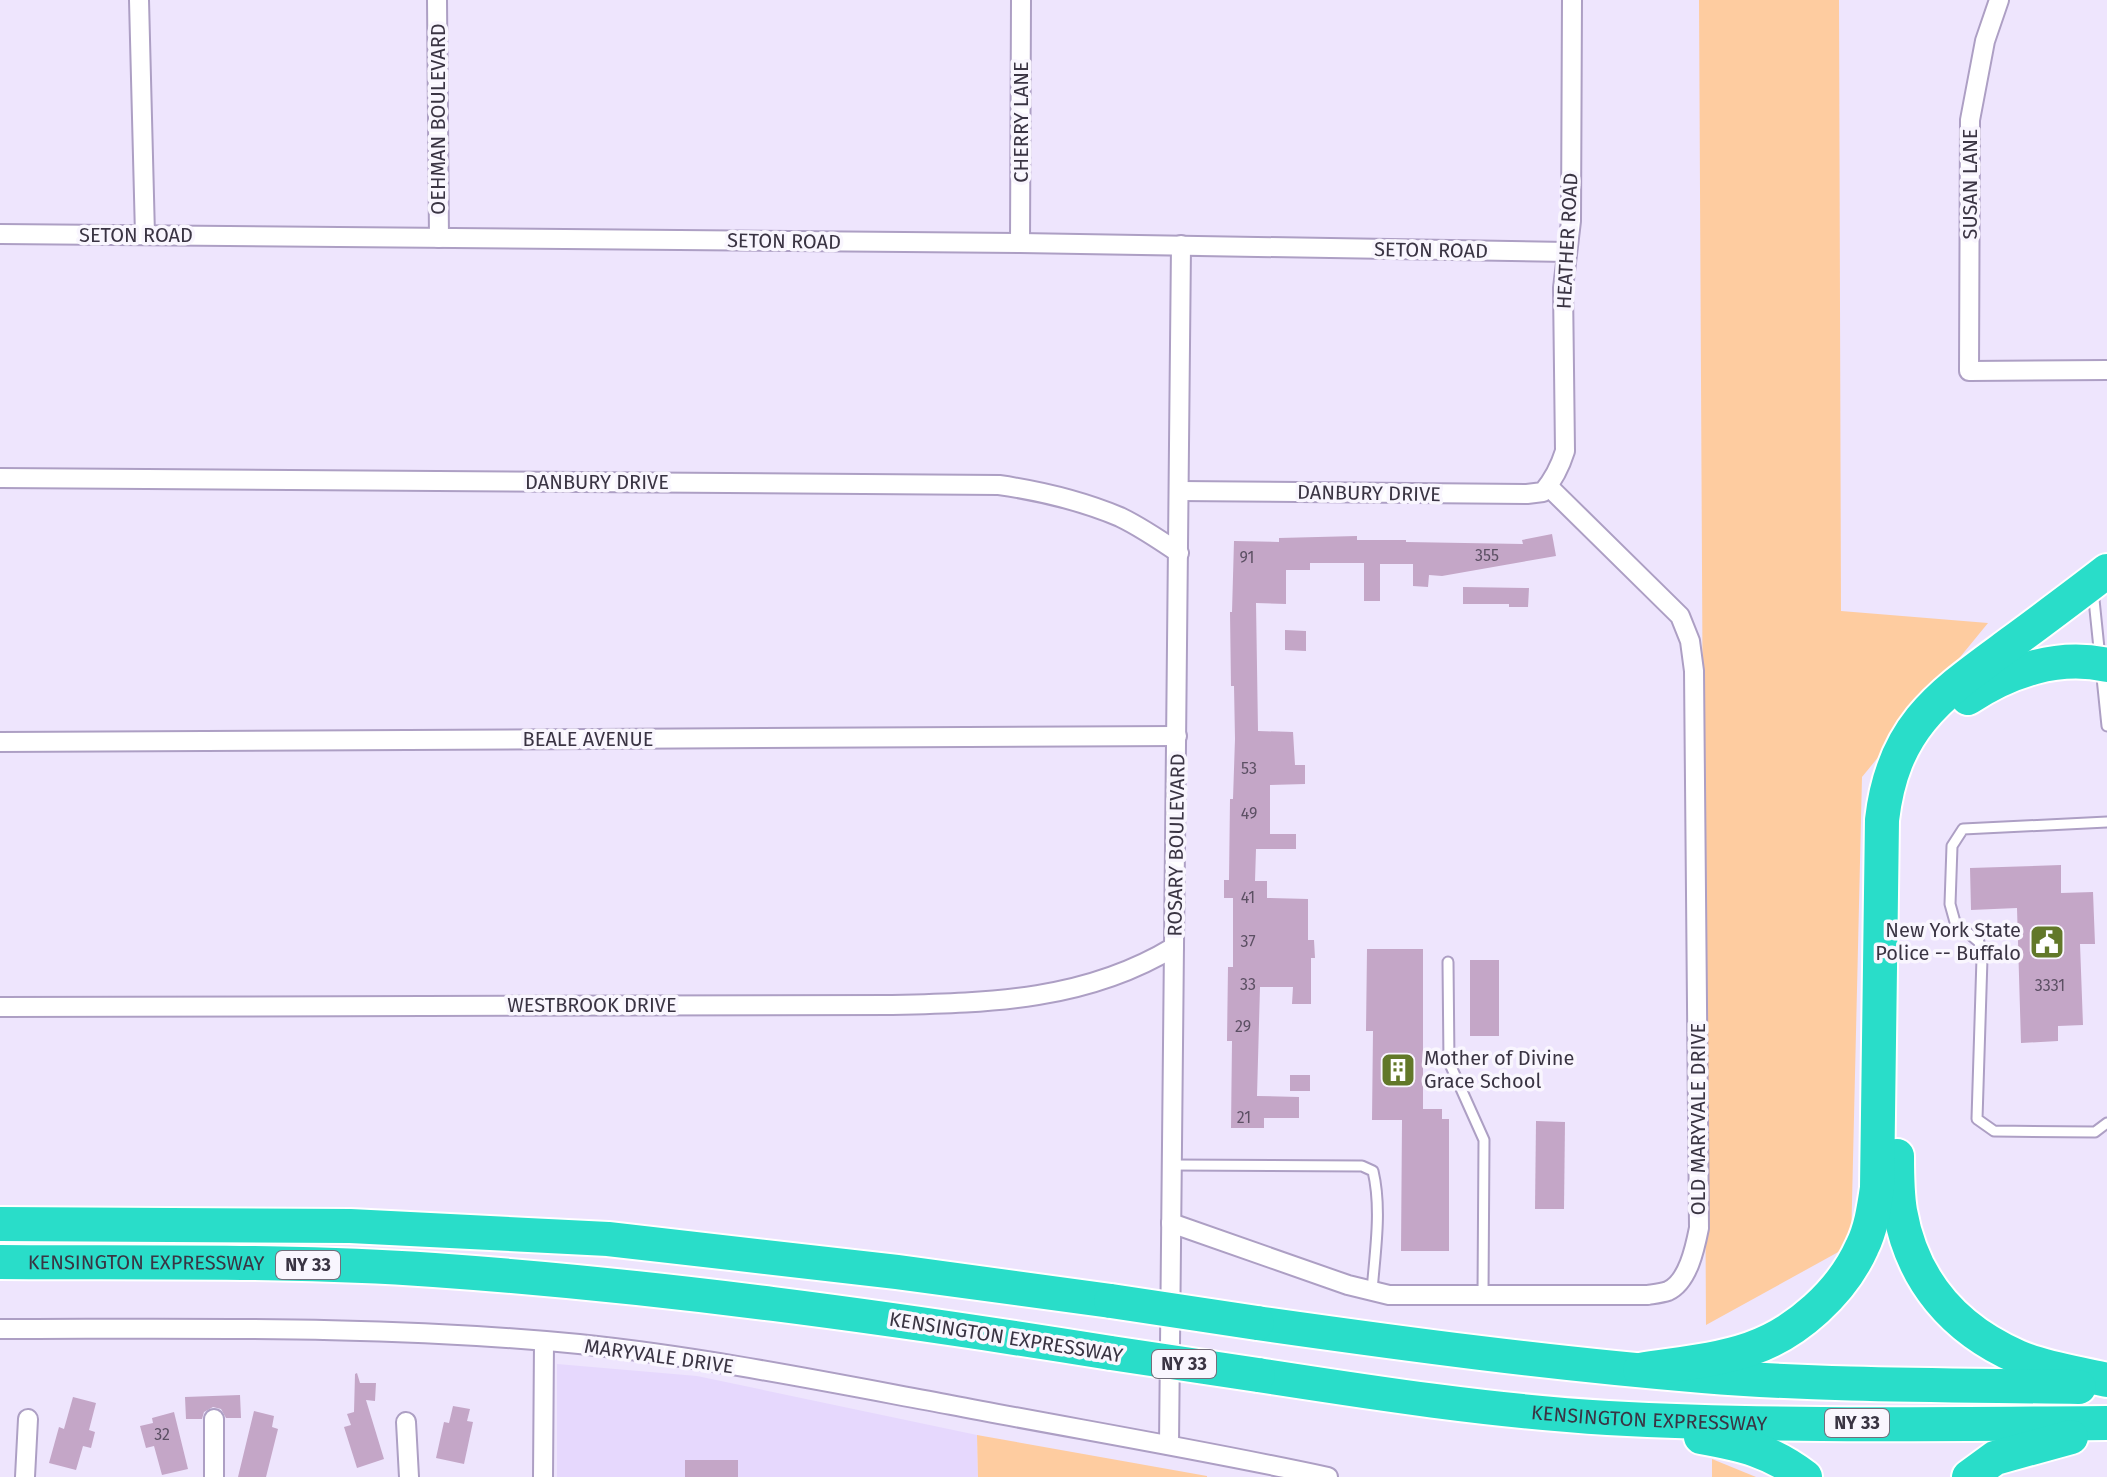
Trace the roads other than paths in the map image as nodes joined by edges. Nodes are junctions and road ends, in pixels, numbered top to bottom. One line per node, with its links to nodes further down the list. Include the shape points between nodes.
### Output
1 (139, 0): 7 (street)
2 (437, 0): 8 (street, OEHMAN BOULEVARD)
3 (1021, 0): 9 (street, CHERRY LANE)
4 (1572, 0): 11 (street, HEATHER ROAD)
5 (1999, 0): 12 (street, SUSAN LANE, via 1970,120 1969,371)
6 (0, 234): 7 (street, SETON ROAD)
7 (145, 235): 8 (street, SETON ROAD)
8 (439, 238): 9 (street, SETON ROAD)
9 (1020, 243): 10 (street, SETON ROAD)
10 (1181, 245): 11 (street, SETON ROAD); 15 (street, ROSARY BOULEVARD)
11 (1567, 252): 14 (street, HEATHER ROAD, via 1565,451)
12 (2107, 370)
13 (0, 478): 16 (street, DANBURY DRIVE, via 999,485 1120,517)
14 (1550, 483): 15 (street, DANBURY DRIVE, via 1543,492 1527,494); 32 (street, OLD MARYVALE DRIVE, via 1680,616 1690,641 1699,1228 1684,1275 1670,1290 1648,1295)
15 (1179, 491): 16 (street, ROSARY BOULEVARD)
16 (1179, 553): 20 (street, ROSARY BOULEVARD)
17 (2100, 577): 18 (lane); 35 (highway, via 1950,687 1906,739 1894,764 1882,820 1877,1188 1864,1245 1852,1267 1808,1316 1781,1334 1720,1357)
18 (2104, 664): 19 (lane); 36 (highway, via 2051,664 2017,671 1988,685 1939,724 1911,765 1896,826 1897,1177 1900,1211 1923,1279 1959,1322 2019,1357)
19 (2107, 726)
20 (1177, 736): 21 (street, BEALE AVENUE); 23 (street, ROSARY BOULEVARD)
21 (0, 742)
22 (2107, 822): 26 (lane, via 1963,829 1952,846 1950,904 1955,922 1979,942 1982,958 1977,1119 1994,1131 2095,1132)
23 (1174, 947): 25 (street, WESTBROOK DRIVE, via 1138,967 1078,988 978,1003); 27 (street, ROSARY BOULEVARD)
24 (1448, 962): 32 (lane, via 1449,1062 1484,1140)
25 (0, 1007)
26 (2107, 1123)
27 (1172, 1165): 28 (street, ROSARY BOULEVARD); 31 (lane, via 1362,1166 1373,1171)
28 (1171, 1223): 31 (street, OLD MARYVALE DRIVE); 44 (street, ROSARY BOULEVARD)
29 (0, 1224): 35 (highway, KENSINGTON EXPRESSWAY / NY 33, bridge, via 350,1226 608,1239)
30 (0, 1262): 38 (highway, KENSINGTON EXPRESSWAY / NY 33, bridge, via 334,1265 586,1283 836,1311 1499,1409)
31 (1372, 1291): 32 (street, OLD MARYVALE DRIVE)
32 (1483, 1294)
33 (0, 1329): 34 (street, MARYVALE DRIVE, via 333,1330)
34 (544, 1342): 44 (street, MARYVALE DRIVE, via 776,1373); 49 (street)
35 (1640, 1370): 37 (highway, KENSINGTON EXPRESSWAY / NY 33, via 1864,1384)
36 (2107, 1380)
37 (2107, 1388)
38 (1607, 1418): 42 (highway, KENSINGTON EXPRESSWAY / NY 33); 50 (highway, via 1743,1445 1772,1455)
39 (28, 1419): 46 (street)
40 (214, 1419): 47 (street)
41 (406, 1422): 48 (street)
42 (2107, 1423)
43 (2107, 1430): 51 (highway, via 1995,1458)
44 (1169, 1445): 45 (street, MARYVALE DRIVE)
45 (1315, 1476)
46 (25, 1477)
47 (214, 1477)
48 (409, 1477)
49 (543, 1477)
50 (1805, 1477)
51 (1969, 1477)

